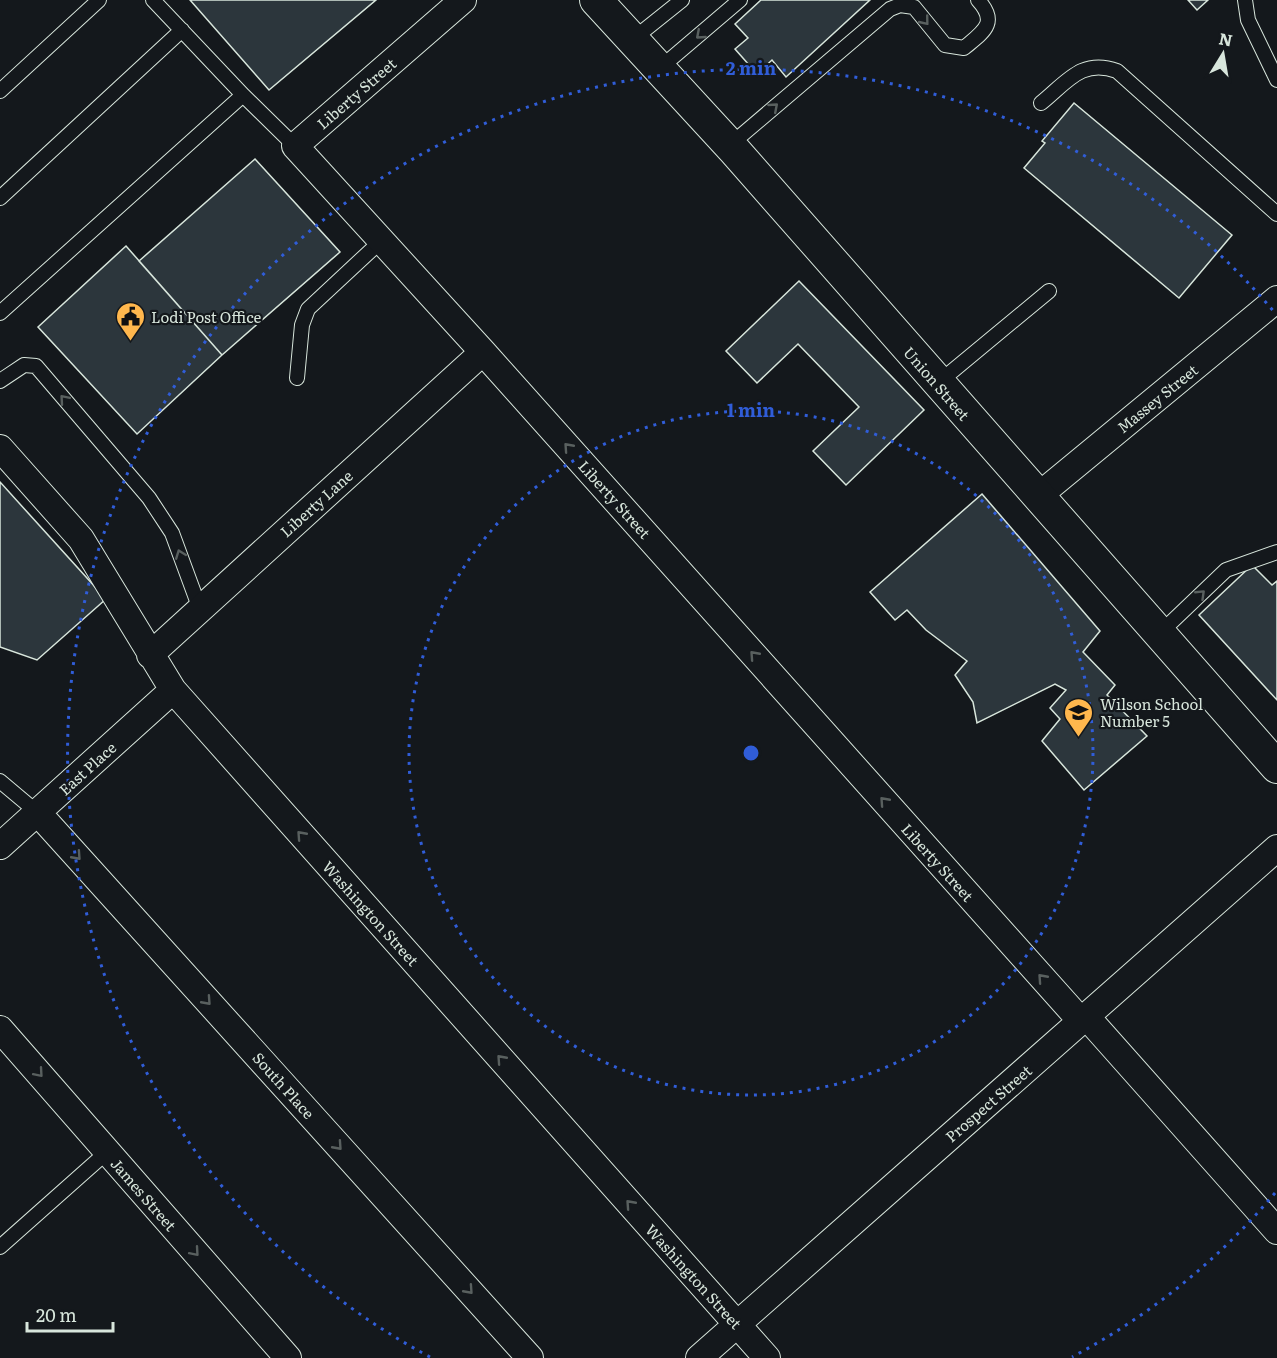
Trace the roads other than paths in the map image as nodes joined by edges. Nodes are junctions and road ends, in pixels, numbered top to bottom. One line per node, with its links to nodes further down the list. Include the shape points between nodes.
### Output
1 (99, 0): 13 (lane)
2 (153, 0): 9 (lane)
3 (464, 0): 17 (street, Liberty Street)
4 (596, 0): 10 (street, Union Street)
5 (682, 0): 10 (lane)
6 (740, 0): 11 (lane, one-way to 11)
7 (978, 0): 16 (lane, one-way to 7, via 890,9 900,5 914,7 945,45 964,48 987,28 986,9)
8 (1245, 0): 12 (lane, via 1248,20)
9 (182, 30): 14 (lane); 18 (lane)
10 (633, 40): 11 (street, Union Street)
11 (659, 69): 16 (street, Union Street)
12 (1277, 80)
13 (0, 91)
14 (243, 95): 17 (lane); 23 (lane)
15 (1041, 103): 19 (lane, via 1085,68 1101,65 1117,71)
16 (730, 145): 27 (street, Union Street)
17 (295, 146): 20 (street, Liberty Street)
18 (0, 198)
19 (1277, 214)
20 (381, 242): 24 (street, Liberty Street); 25 (lane, via 308,309 302,325)
21 (1049, 291): 27 (lane)
22 (1277, 299): 29 (street, Massey Street)
23 (2, 309)
24 (483, 352): 31 (street, Liberty Lane); 40 (street, Liberty Street, one-way to 24)
25 (297, 378)
26 (0, 381): 31 (lane, one-way to 26, via 172,533 149,498 36,366 24,365)
27 (938, 383): 29 (street, Union Street)
28 (0, 448): 33 (street, Washington Street, via 81,539)
29 (1037, 497): 32 (street, Union Street)
30 (1277, 552): 32 (lane, one-way to 30, via 1226,570)
31 (200, 609): 33 (street, Liberty Lane)
32 (1159, 634): 35 (street, Union Street)
33 (150, 655): 34 (street, Washington Street)
34 (173, 690): 37 (street, East Place); 45 (street, Washington Street, one-way to 34)
35 (1277, 767)
36 (0, 781): 37 (lane)
37 (38, 813): 38 (street, East Place); 47 (street, South Place, one-way to 47)
38 (0, 846)
39 (1277, 848): 40 (street, Prospect Street)
40 (1084, 1019): 43 (street, Liberty Street); 45 (street, Prospect Street)
41 (0, 1029): 42 (street, James Street, one-way to 42)
42 (107, 1152): 44 (lane); 46 (street, James Street, one-way to 46)
43 (1277, 1231)
44 (0, 1247)
45 (737, 1325): 48 (street, Prospect Street); 49 (street, Washington Street)
46 (288, 1358)
47 (530, 1358)
48 (699, 1358)
49 (767, 1358)

